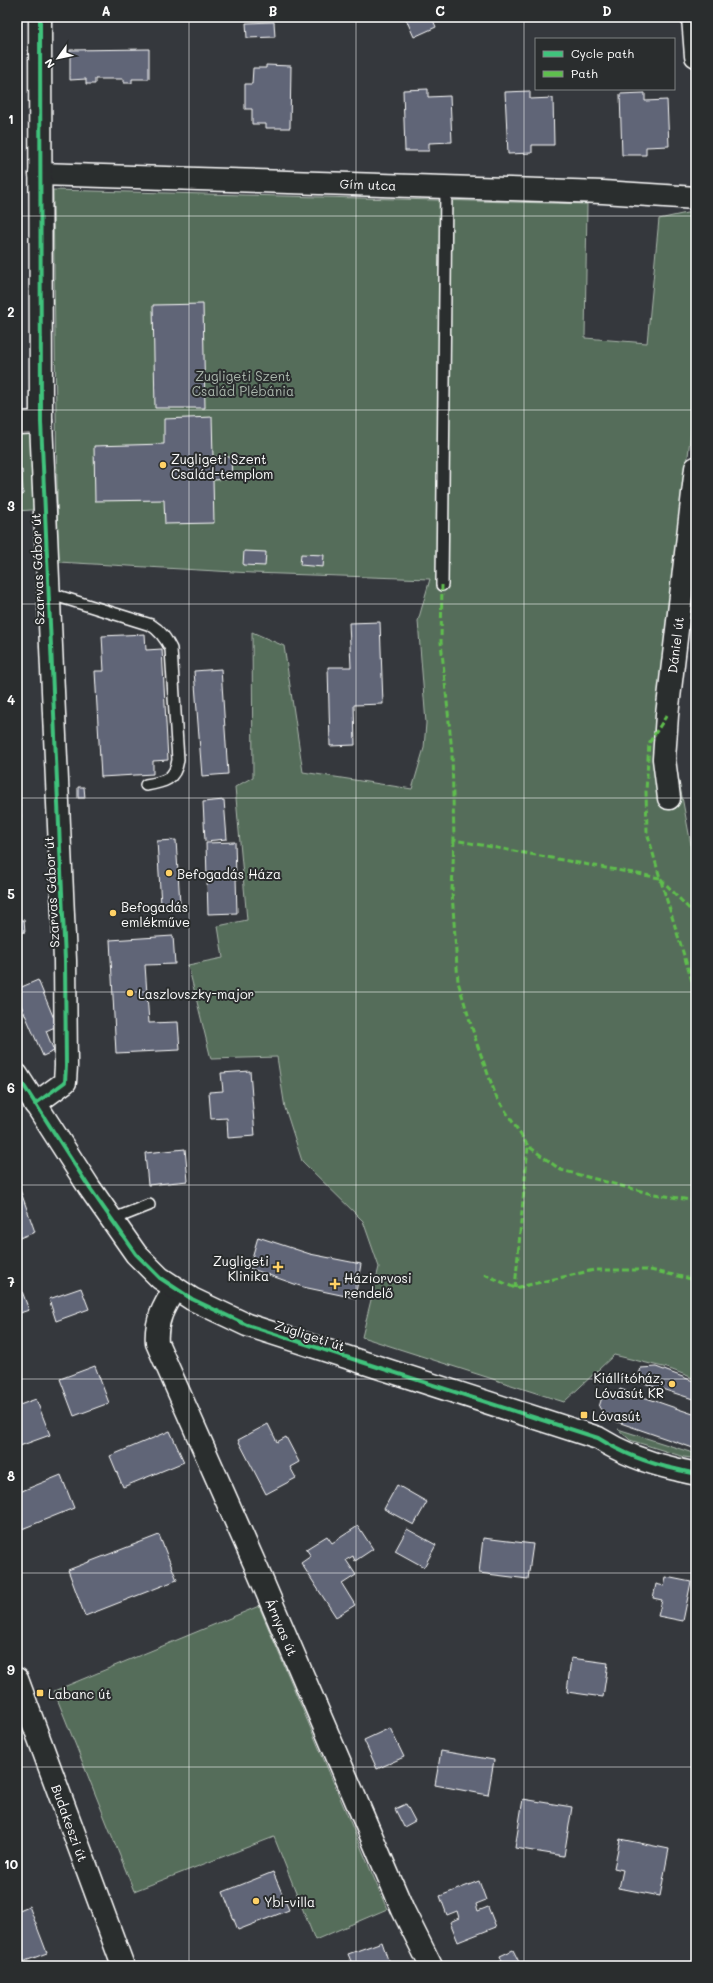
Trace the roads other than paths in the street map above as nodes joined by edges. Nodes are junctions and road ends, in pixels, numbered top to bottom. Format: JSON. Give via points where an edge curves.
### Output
{"nodes":[{"id":1,"x":40,"y":17,"type":"edge"},
{"id":2,"x":693,"y":17,"type":"edge"},
{"id":3,"x":696,"y":56,"type":"edge"},
{"id":4,"x":40,"y":174,"type":"junction"},
{"id":5,"x":446,"y":187,"type":"junction"},
{"id":6,"x":696,"y":198,"type":"edge"},
{"id":7,"x":41,"y":422,"type":"junction"},
{"id":8,"x":17,"y":423,"type":"edge"},
{"id":9,"x":696,"y":468,"type":"edge"},
{"id":10,"x":442,"y":585,"type":"dead end"},
{"id":11,"x":48,"y":594,"type":"junction"},
{"id":12,"x":146,"y":785,"type":"dead end"},
{"id":13,"x":669,"y":798,"type":"dead end"},
{"id":14,"x":17,"y":1075,"type":"edge"},
{"id":15,"x":35,"y":1104,"type":"junction"},
{"id":16,"x":149,"y":1205,"type":"dead end"},
{"id":17,"x":111,"y":1220,"type":"junction"},
{"id":18,"x":175,"y":1288,"type":"junction"},
{"id":19,"x":696,"y":1474,"type":"edge"},
{"id":20,"x":17,"y":1679,"type":"edge"},
{"id":21,"x":124,"y":1966,"type":"edge"},
{"id":22,"x":431,"y":1966,"type":"edge"}],
"edges":[{"from":1,"to":4,"type":"street","name":"Szarvas Gábor út"},
{"from":2,"to":3,"type":"street"},
{"from":4,"to":5,"type":"street","name":"Gím utca"},
{"from":4,"to":7,"type":"street","name":"Szarvas Gábor út"},
{"from":5,"to":6,"type":"street","name":"Gím utca"},
{"from":5,"to":10,"type":"lane"},
{"from":7,"to":8,"type":"street"},
{"from":7,"to":11,"type":"street","name":"Szarvas Gábor út"},
{"from":9,"to":13,"type":"street","name":"Dániel út","via":[[667,714],[664,759]]},
{"from":11,"to":12,"type":"lane","via":[[151,625],[158,629],[168,642],[178,760],[171,777]]},
{"from":11,"to":15,"type":"street","name":"Szarvas Gábor út","via":[[64,960],[66,1066],[65,1082]]},
{"from":14,"to":15,"type":"street","name":"Zugligeti út"},
{"from":15,"to":17,"type":"street","name":"Zugligeti út"},
{"from":16,"to":17,"type":"lane"},
{"from":17,"to":18,"type":"street","name":"Zugligeti út","via":[[136,1254],[160,1278]]},
{"from":18,"to":19,"type":"street","name":"Zugligeti út","via":[[192,1299],[247,1325],[598,1438],[620,1451],[675,1470]]},
{"from":18,"to":22,"type":"street","name":"Árnyas út","via":[[158,1320],[157,1343],[403,1910]]},
{"from":20,"to":21,"type":"street","name":"Budakeszi út"}]}
